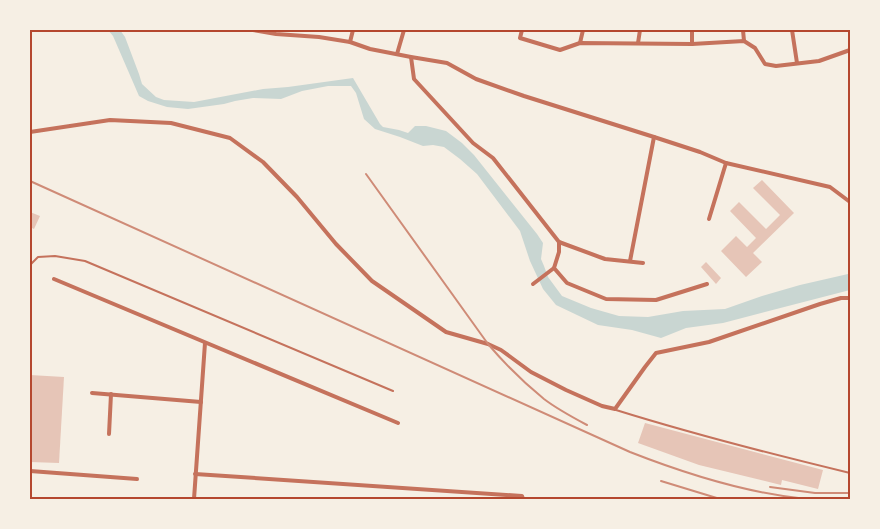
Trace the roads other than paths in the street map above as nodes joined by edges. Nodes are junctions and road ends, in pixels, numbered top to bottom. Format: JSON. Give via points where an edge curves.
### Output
{"nodes":[{"id":1,"x":253,"y":30,"type":"edge"},
{"id":2,"x":353,"y":30,"type":"edge"},
{"id":3,"x":404,"y":30,"type":"edge"},
{"id":4,"x":522,"y":30,"type":"edge"},
{"id":5,"x":584,"y":30,"type":"edge"},
{"id":6,"x":640,"y":30,"type":"edge"},
{"id":7,"x":692,"y":30,"type":"edge"},
{"id":8,"x":743,"y":30,"type":"edge"},
{"id":9,"x":792,"y":30,"type":"edge"},
{"id":10,"x":744,"y":41,"type":"junction"},
{"id":11,"x":350,"y":42,"type":"junction"},
{"id":12,"x":580,"y":43,"type":"junction"},
{"id":13,"x":638,"y":43,"type":"junction"},
{"id":14,"x":692,"y":44,"type":"junction"},
{"id":15,"x":850,"y":50,"type":"edge"},
{"id":16,"x":397,"y":54,"type":"junction"},
{"id":17,"x":411,"y":57,"type":"junction"},
{"id":18,"x":797,"y":63,"type":"junction"},
{"id":19,"x":30,"y":132,"type":"edge"},
{"id":20,"x":654,"y":137,"type":"junction"},
{"id":21,"x":726,"y":163,"type":"junction"},
{"id":22,"x":850,"y":202,"type":"edge"},
{"id":23,"x":709,"y":219,"type":"dead end"},
{"id":24,"x":559,"y":242,"type":"junction"},
{"id":25,"x":630,"y":261,"type":"junction"},
{"id":26,"x":643,"y":263,"type":"dead end"},
{"id":27,"x":30,"y":265,"type":"edge"},
{"id":28,"x":554,"y":268,"type":"junction"},
{"id":29,"x":54,"y":279,"type":"dead end"},
{"id":30,"x":533,"y":284,"type":"dead end"},
{"id":31,"x":707,"y":284,"type":"dead end"},
{"id":32,"x":850,"y":298,"type":"edge"},
{"id":33,"x":205,"y":343,"type":"junction"},
{"id":34,"x":393,"y":391,"type":"dead end"},
{"id":35,"x":92,"y":393,"type":"dead end"},
{"id":36,"x":111,"y":394,"type":"junction"},
{"id":37,"x":201,"y":402,"type":"junction"},
{"id":38,"x":615,"y":410,"type":"junction"},
{"id":39,"x":398,"y":423,"type":"dead end"},
{"id":40,"x":108,"y":434,"type":"dead end"},
{"id":41,"x":30,"y":471,"type":"edge"},
{"id":42,"x":850,"y":472,"type":"edge"},
{"id":43,"x":195,"y":474,"type":"junction"},
{"id":44,"x":137,"y":479,"type":"dead end"},
{"id":45,"x":522,"y":497,"type":"edge"},
{"id":46,"x":194,"y":499,"type":"edge"}],
"edges":[{"from":1,"to":11,"type":"street"},
{"from":2,"to":11,"type":"street"},
{"from":3,"to":16,"type":"street"},
{"from":4,"to":12,"type":"street","via":[[520,38],[560,50]]},
{"from":5,"to":12,"type":"street"},
{"from":6,"to":13,"type":"street"},
{"from":7,"to":14,"type":"street"},
{"from":8,"to":10,"type":"street"},
{"from":9,"to":18,"type":"street"},
{"from":10,"to":14,"type":"street"},
{"from":10,"to":18,"type":"street","via":[[755,48],[765,64]]},
{"from":11,"to":16,"type":"street"},
{"from":12,"to":13,"type":"street"},
{"from":13,"to":14,"type":"street"},
{"from":15,"to":18,"type":"street"},
{"from":16,"to":17,"type":"street"},
{"from":17,"to":20,"type":"street","via":[[447,62],[476,79],[516,94]]},
{"from":17,"to":24,"type":"street","via":[[414,79],[473,143],[493,158]]},
{"from":19,"to":38,"type":"street","via":[[110,120],[171,123],[230,138],[263,162],[372,280],[446,332],[488,344],[531,372]]},
{"from":20,"to":21,"type":"street"},
{"from":20,"to":25,"type":"street"},
{"from":21,"to":22,"type":"street","via":[[830,187]]},
{"from":21,"to":23,"type":"street"},
{"from":24,"to":25,"type":"street","via":[[605,258]]},
{"from":24,"to":28,"type":"street"},
{"from":25,"to":26,"type":"street"},
{"from":27,"to":34,"type":"lane","via":[[38,257],[85,261]]},
{"from":28,"to":30,"type":"street"},
{"from":28,"to":31,"type":"street","via":[[567,283],[606,299],[656,300]]},
{"from":29,"to":33,"type":"street"},
{"from":32,"to":38,"type":"street","via":[[820,304],[709,342],[656,353]]},
{"from":33,"to":37,"type":"street"},
{"from":33,"to":39,"type":"street"},
{"from":35,"to":36,"type":"street"},
{"from":36,"to":37,"type":"street"},
{"from":36,"to":40,"type":"street"},
{"from":37,"to":43,"type":"street"},
{"from":38,"to":42,"type":"lane"},
{"from":41,"to":44,"type":"street"},
{"from":43,"to":45,"type":"street"},
{"from":43,"to":46,"type":"street"}]}
